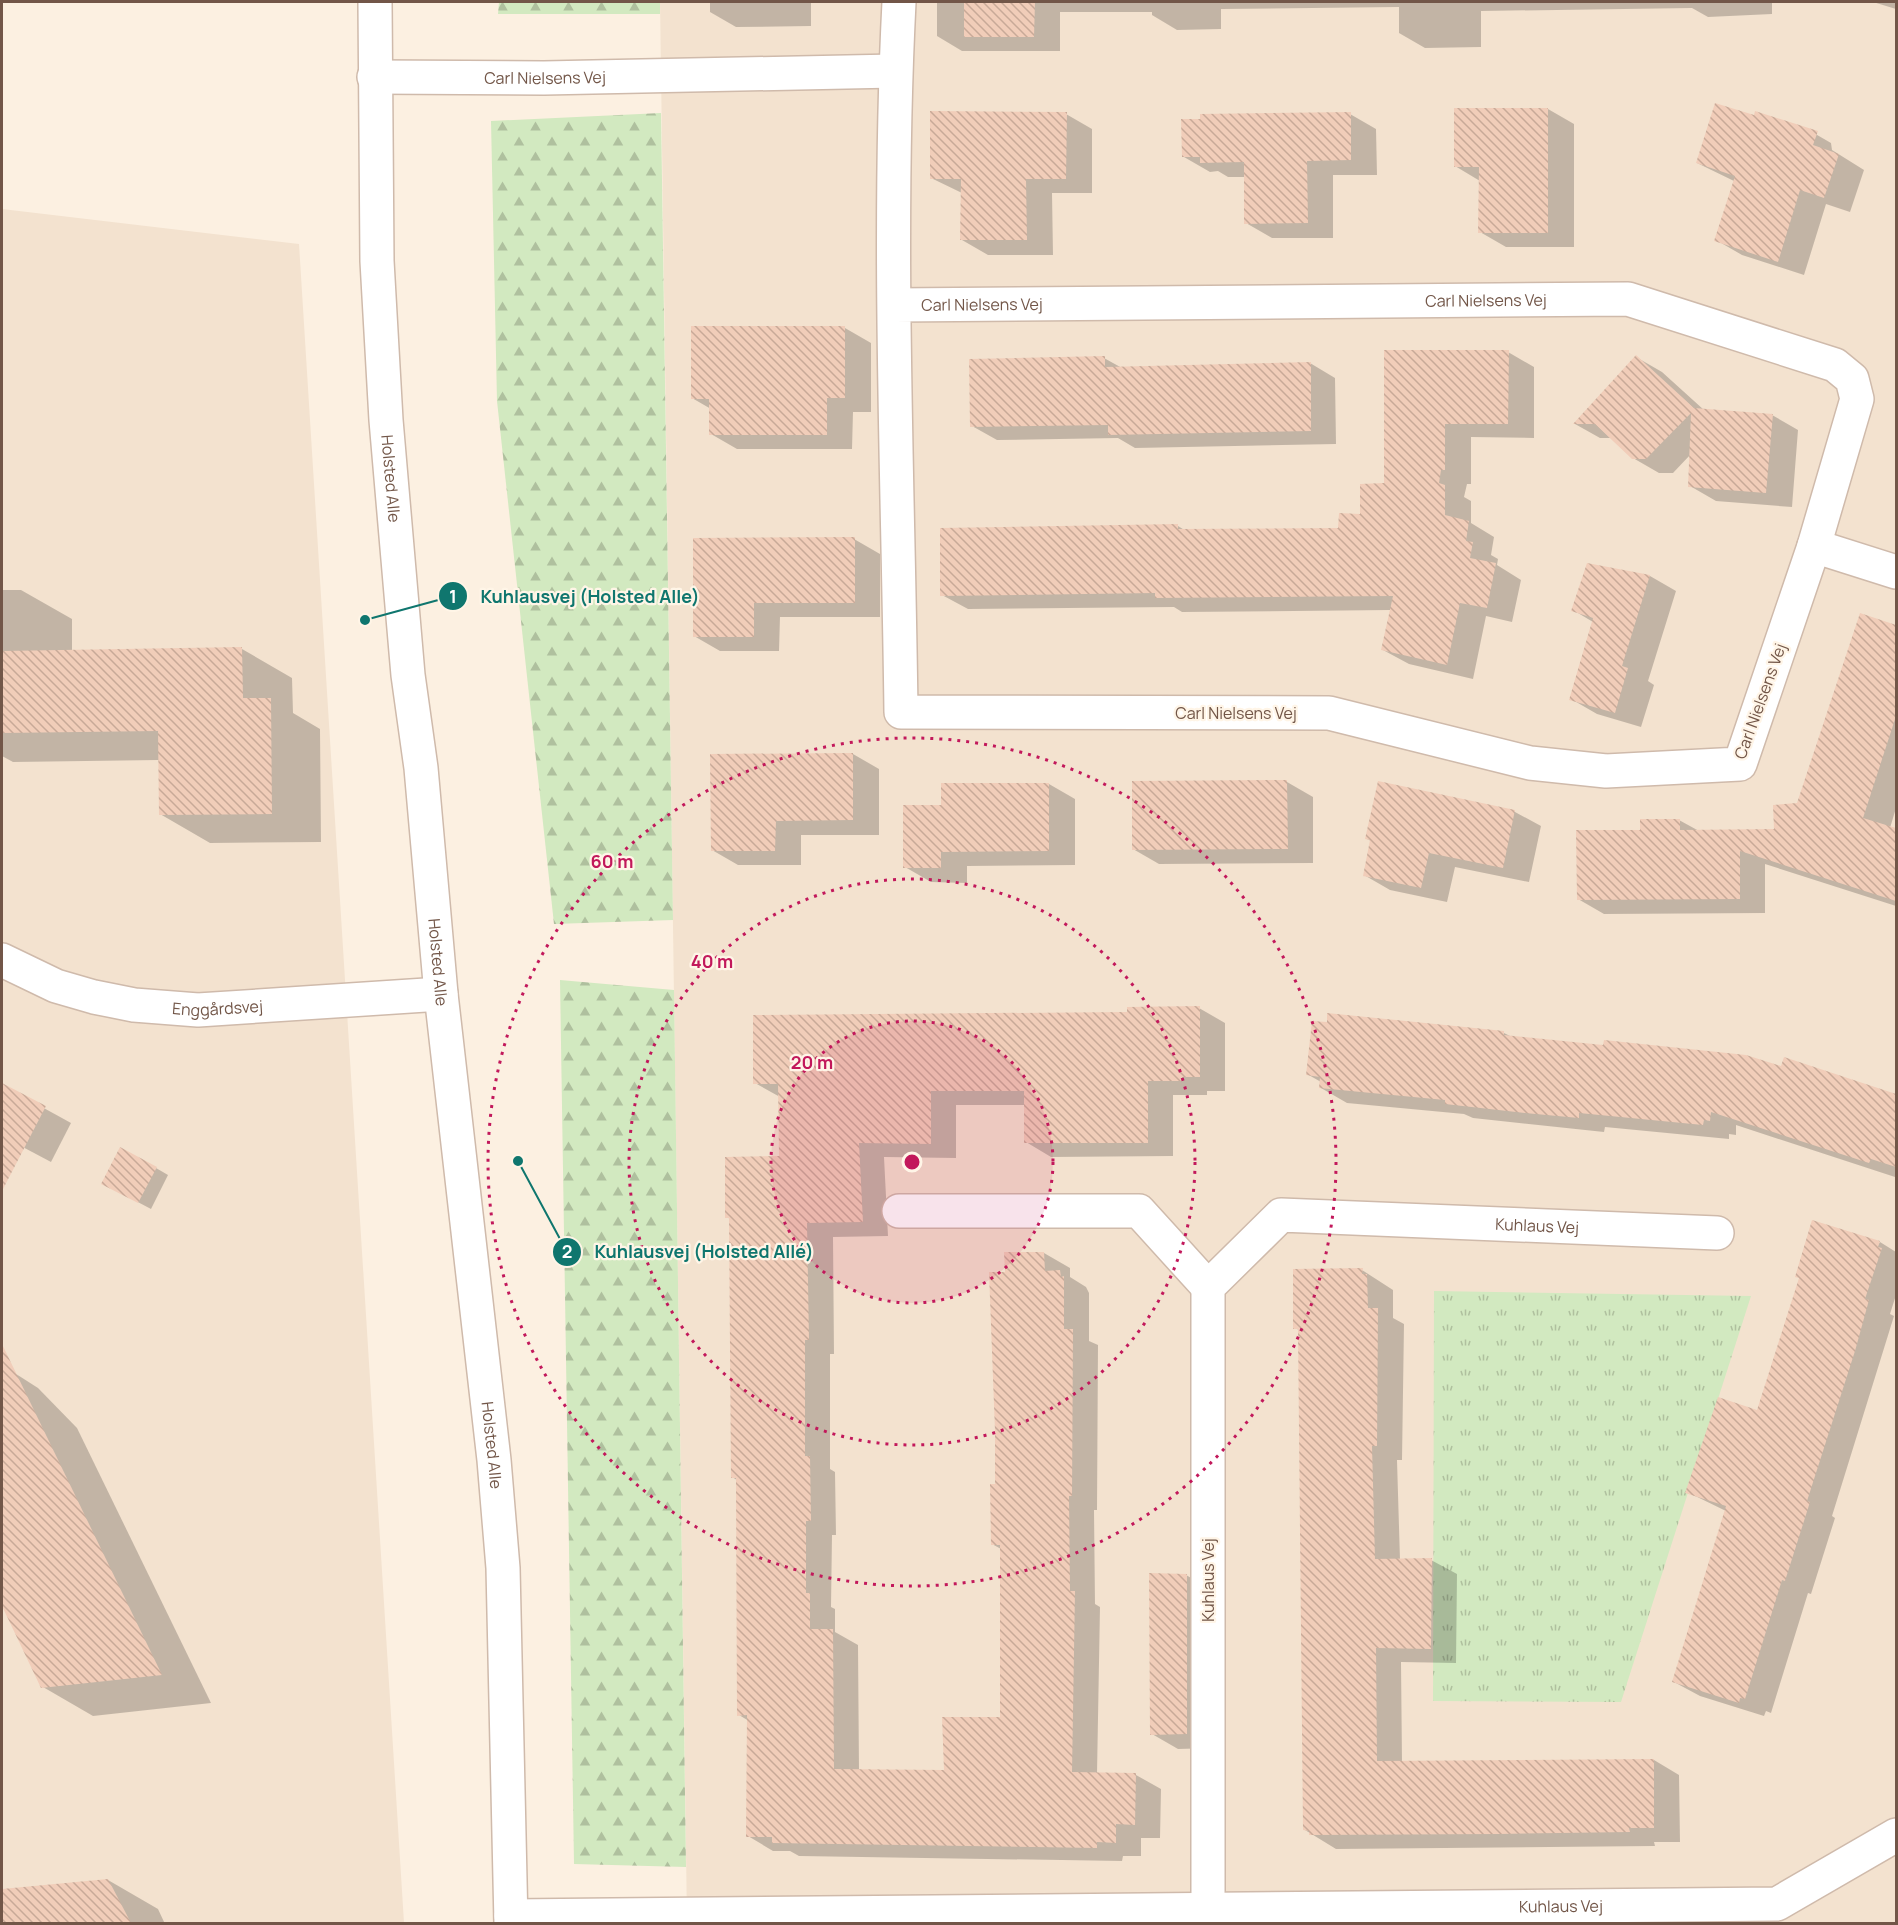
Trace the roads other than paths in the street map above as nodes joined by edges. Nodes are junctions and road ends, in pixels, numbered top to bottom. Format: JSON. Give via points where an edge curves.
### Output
{"nodes":[{"id":1,"x":375,"y":2,"type":"edge"},
{"id":2,"x":898,"y":2,"type":"edge"},
{"id":3,"x":895,"y":71,"type":"junction"},
{"id":4,"x":374,"y":77,"type":"junction"},
{"id":5,"x":895,"y":305,"type":"junction"},
{"id":6,"x":1814,"y":546,"type":"junction"},
{"id":7,"x":1896,"y":572,"type":"edge"},
{"id":8,"x":2,"y":960,"type":"edge"},
{"id":9,"x":441,"y":994,"type":"junction"},
{"id":10,"x":899,"y":1211,"type":"dead end"},
{"id":11,"x":1717,"y":1233,"type":"dead end"},
{"id":12,"x":1208,"y":1287,"type":"junction"},
{"id":13,"x":1896,"y":1835,"type":"edge"},
{"id":14,"x":1208,"y":1909,"type":"junction"},
{"id":15,"x":511,"y":1920,"type":"edge"}],
"edges":[{"from":1,"to":4,"type":"street","name":"Holsted Alle"},
{"from":2,"to":3,"type":"street","name":"Carl Nielsens Vej"},
{"from":3,"to":4,"type":"street","name":"Carl Nielsens Vej"},
{"from":3,"to":5,"type":"street","name":"Carl Nielsens Vej"},
{"from":4,"to":9,"type":"street","name":"Holsted Alle","via":[[377,261],[392,501]]},
{"from":5,"to":6,"type":"street","name":"Carl Nielsens Vej","via":[[1628,300],[1835,365],[1852,379],[1857,399]]},
{"from":5,"to":6,"type":"street","name":"Carl Nielsens Vej","via":[[901,712],[1329,713],[1530,763],[1606,771],[1740,764]]},
{"from":6,"to":7,"type":"street"},
{"from":8,"to":9,"type":"street","name":"Enggårdsvej","via":[[56,986],[94,997],[198,1011]]},
{"from":9,"to":15,"type":"street","name":"Holsted Alle","via":[[503,1568]]},
{"from":10,"to":12,"type":"street","via":[[1139,1211]]},
{"from":11,"to":12,"type":"street","name":"Kuhlaus Vej","via":[[1281,1215]]},
{"from":12,"to":14,"type":"street","name":"Kuhlaus Vej"},
{"from":13,"to":14,"type":"street","name":"Kuhlaus Vej","via":[[1777,1904]]},
{"from":14,"to":15,"type":"street","name":"Kuhlaus Vej"}]}
